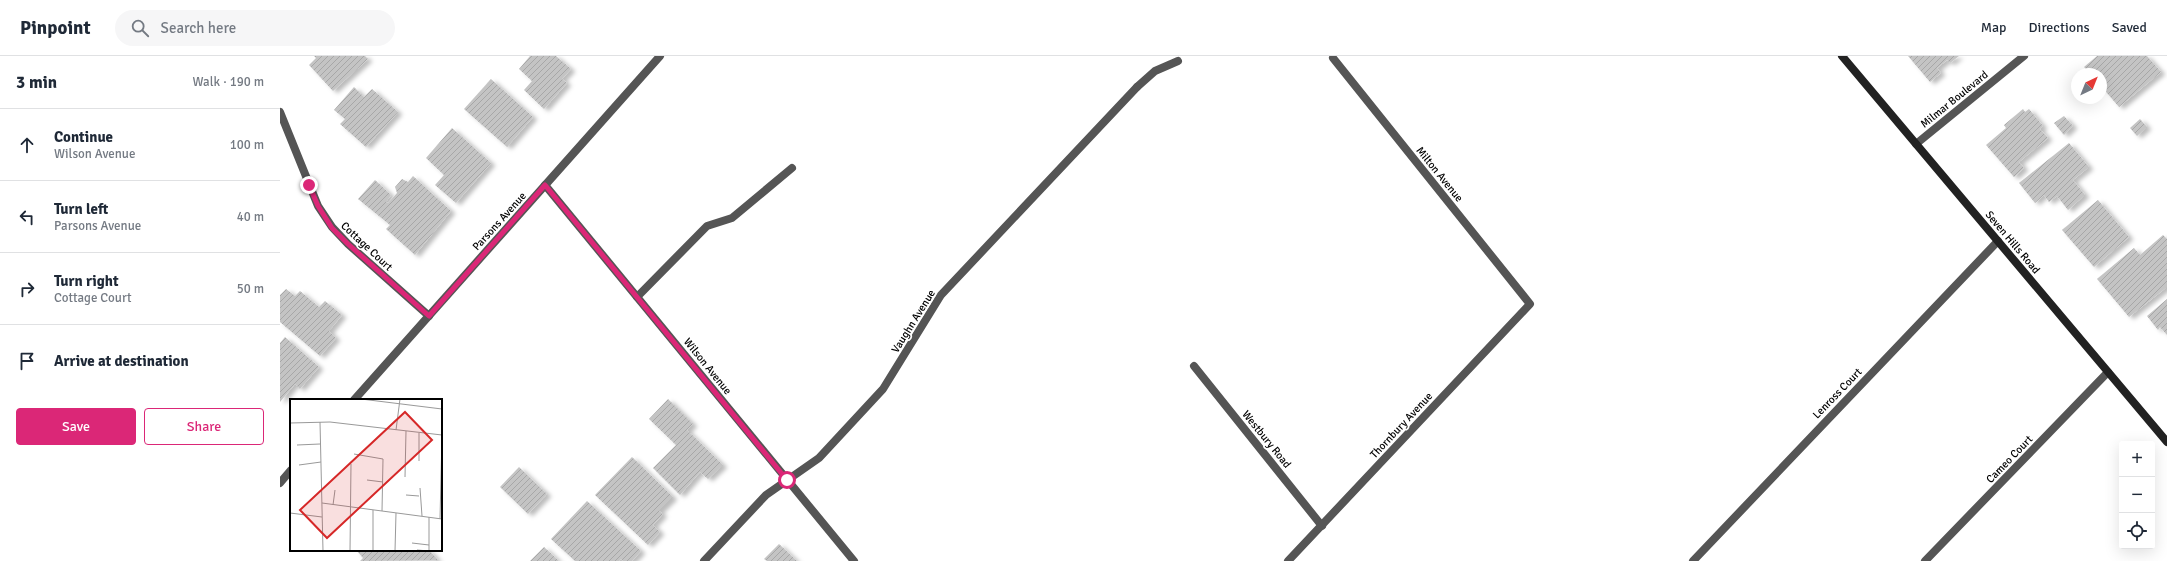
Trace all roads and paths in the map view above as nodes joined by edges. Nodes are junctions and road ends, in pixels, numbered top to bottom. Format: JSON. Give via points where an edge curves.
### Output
{"nodes":[{"id":1,"x":660,"y":56,"type":"edge"},
{"id":2,"x":1842,"y":56,"type":"edge"},
{"id":3,"x":2024,"y":56,"type":"edge"},
{"id":4,"x":1331,"y":57,"type":"edge"},
{"id":5,"x":1178,"y":62,"type":"dead end"},
{"id":6,"x":280,"y":112,"type":"edge"},
{"id":7,"x":1916,"y":144,"type":"junction"},
{"id":8,"x":792,"y":168,"type":"dead end"},
{"id":9,"x":545,"y":185,"type":"junction"},
{"id":10,"x":1998,"y":241,"type":"junction"},
{"id":11,"x":637,"y":297,"type":"junction"},
{"id":12,"x":1530,"y":304,"type":"joint"},
{"id":13,"x":429,"y":316,"type":"junction"},
{"id":14,"x":1194,"y":366,"type":"dead end"},
{"id":15,"x":2108,"y":372,"type":"junction"},
{"id":16,"x":355,"y":399,"type":"edge"},
{"id":17,"x":2167,"y":442,"type":"edge"},
{"id":18,"x":290,"y":471,"type":"edge"},
{"id":19,"x":787,"y":480,"type":"junction"},
{"id":20,"x":280,"y":483,"type":"edge"},
{"id":21,"x":1322,"y":526,"type":"junction"},
{"id":22,"x":704,"y":561,"type":"edge"},
{"id":23,"x":854,"y":561,"type":"edge"},
{"id":24,"x":1288,"y":561,"type":"edge"},
{"id":25,"x":1693,"y":561,"type":"edge"},
{"id":26,"x":1925,"y":561,"type":"edge"}],
"edges":[{"from":1,"to":9,"type":"street","name":"Parsons Avenue"},
{"from":2,"to":7,"type":"street","name":"Seven Hills Road"},
{"from":3,"to":7,"type":"street","name":"Milmar Boulevard"},
{"from":4,"to":12,"type":"street","name":"Milton Avenue"},
{"from":5,"to":19,"type":"street","name":"Vaughn Avenue","via":[[1155,71],[1137,87],[941,296],[883,389],[819,458]]},
{"from":6,"to":13,"type":"street","name":"Cottage Court","via":[[318,206],[332,228]]},
{"from":7,"to":10,"type":"street","name":"Seven Hills Road"},
{"from":8,"to":11,"type":"street","via":[[732,218],[708,226]]},
{"from":9,"to":11,"type":"street","name":"Wilson Avenue"},
{"from":9,"to":13,"type":"street","name":"Parsons Avenue"},
{"from":10,"to":15,"type":"street","name":"Seven Hills Road"},
{"from":10,"to":25,"type":"street","name":"Lenross Court"},
{"from":11,"to":19,"type":"street","name":"Wilson Avenue"},
{"from":12,"to":21,"type":"street","name":"Thornbury Avenue"},
{"from":13,"to":16,"type":"street","name":"Parsons Avenue"},
{"from":14,"to":21,"type":"street","name":"Westbury Road"},
{"from":15,"to":17,"type":"street","name":"Seven Hills Road"},
{"from":15,"to":26,"type":"street","name":"Cameo Court"},
{"from":18,"to":20,"type":"street"},
{"from":19,"to":22,"type":"street","name":"Vaughn Avenue","via":[[766,495]]},
{"from":19,"to":23,"type":"street","name":"Wilson Avenue"},
{"from":21,"to":24,"type":"street","name":"Thornbury Avenue"}]}
